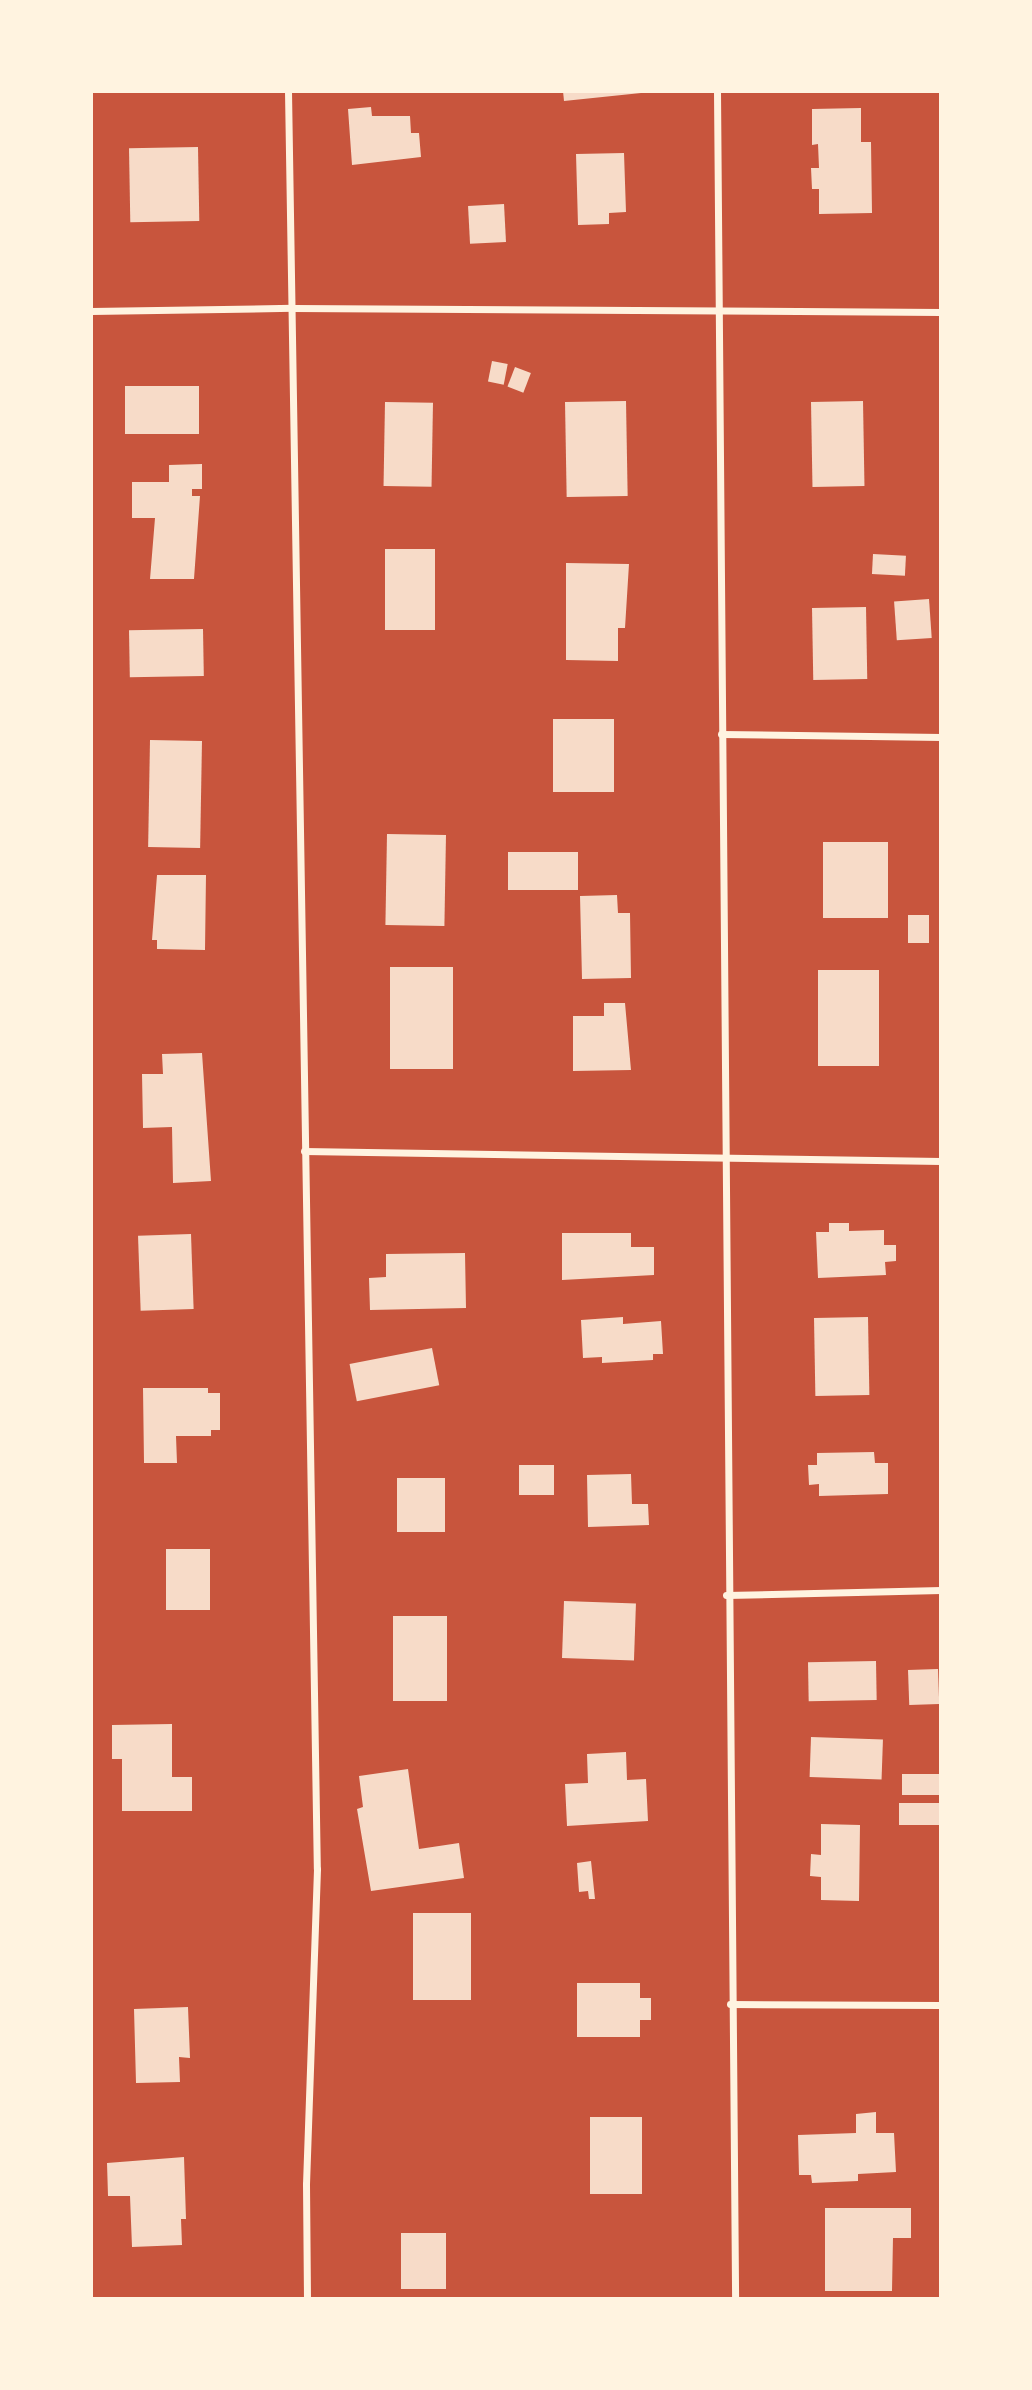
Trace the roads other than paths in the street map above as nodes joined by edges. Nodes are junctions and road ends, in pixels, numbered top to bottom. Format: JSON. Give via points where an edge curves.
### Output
{"nodes":[{"id":1,"x":288,"y":91,"type":"edge"},
{"id":2,"x":717,"y":91,"type":"edge"},
{"id":3,"x":293,"y":308,"type":"junction"},
{"id":4,"x":719,"y":311,"type":"junction"},
{"id":5,"x":91,"y":312,"type":"edge"},
{"id":6,"x":941,"y":312,"type":"edge"},
{"id":7,"x":722,"y":734,"type":"junction"},
{"id":8,"x":941,"y":737,"type":"edge"},
{"id":9,"x":304,"y":1152,"type":"junction"},
{"id":10,"x":724,"y":1160,"type":"junction"},
{"id":11,"x":941,"y":1161,"type":"edge"},
{"id":12,"x":941,"y":1590,"type":"edge"},
{"id":13,"x":726,"y":1595,"type":"junction"},
{"id":14,"x":730,"y":2004,"type":"junction"},
{"id":15,"x":941,"y":2005,"type":"edge"},
{"id":16,"x":307,"y":2299,"type":"edge"},
{"id":17,"x":735,"y":2299,"type":"edge"}],
"edges":[{"from":1,"to":3,"type":"street","via":[[288,275]]},
{"from":2,"to":4,"type":"street"},
{"from":3,"to":4,"type":"street"},
{"from":3,"to":5,"type":"street"},
{"from":3,"to":9,"type":"street"},
{"from":4,"to":6,"type":"street"},
{"from":4,"to":7,"type":"street"},
{"from":7,"to":8,"type":"street"},
{"from":7,"to":10,"type":"street"},
{"from":9,"to":10,"type":"street"},
{"from":9,"to":16,"type":"street","via":[[317,1869],[306,2184]]},
{"from":10,"to":11,"type":"street"},
{"from":10,"to":13,"type":"street"},
{"from":12,"to":13,"type":"street"},
{"from":13,"to":14,"type":"street"},
{"from":14,"to":15,"type":"street"},
{"from":14,"to":17,"type":"street"}]}
